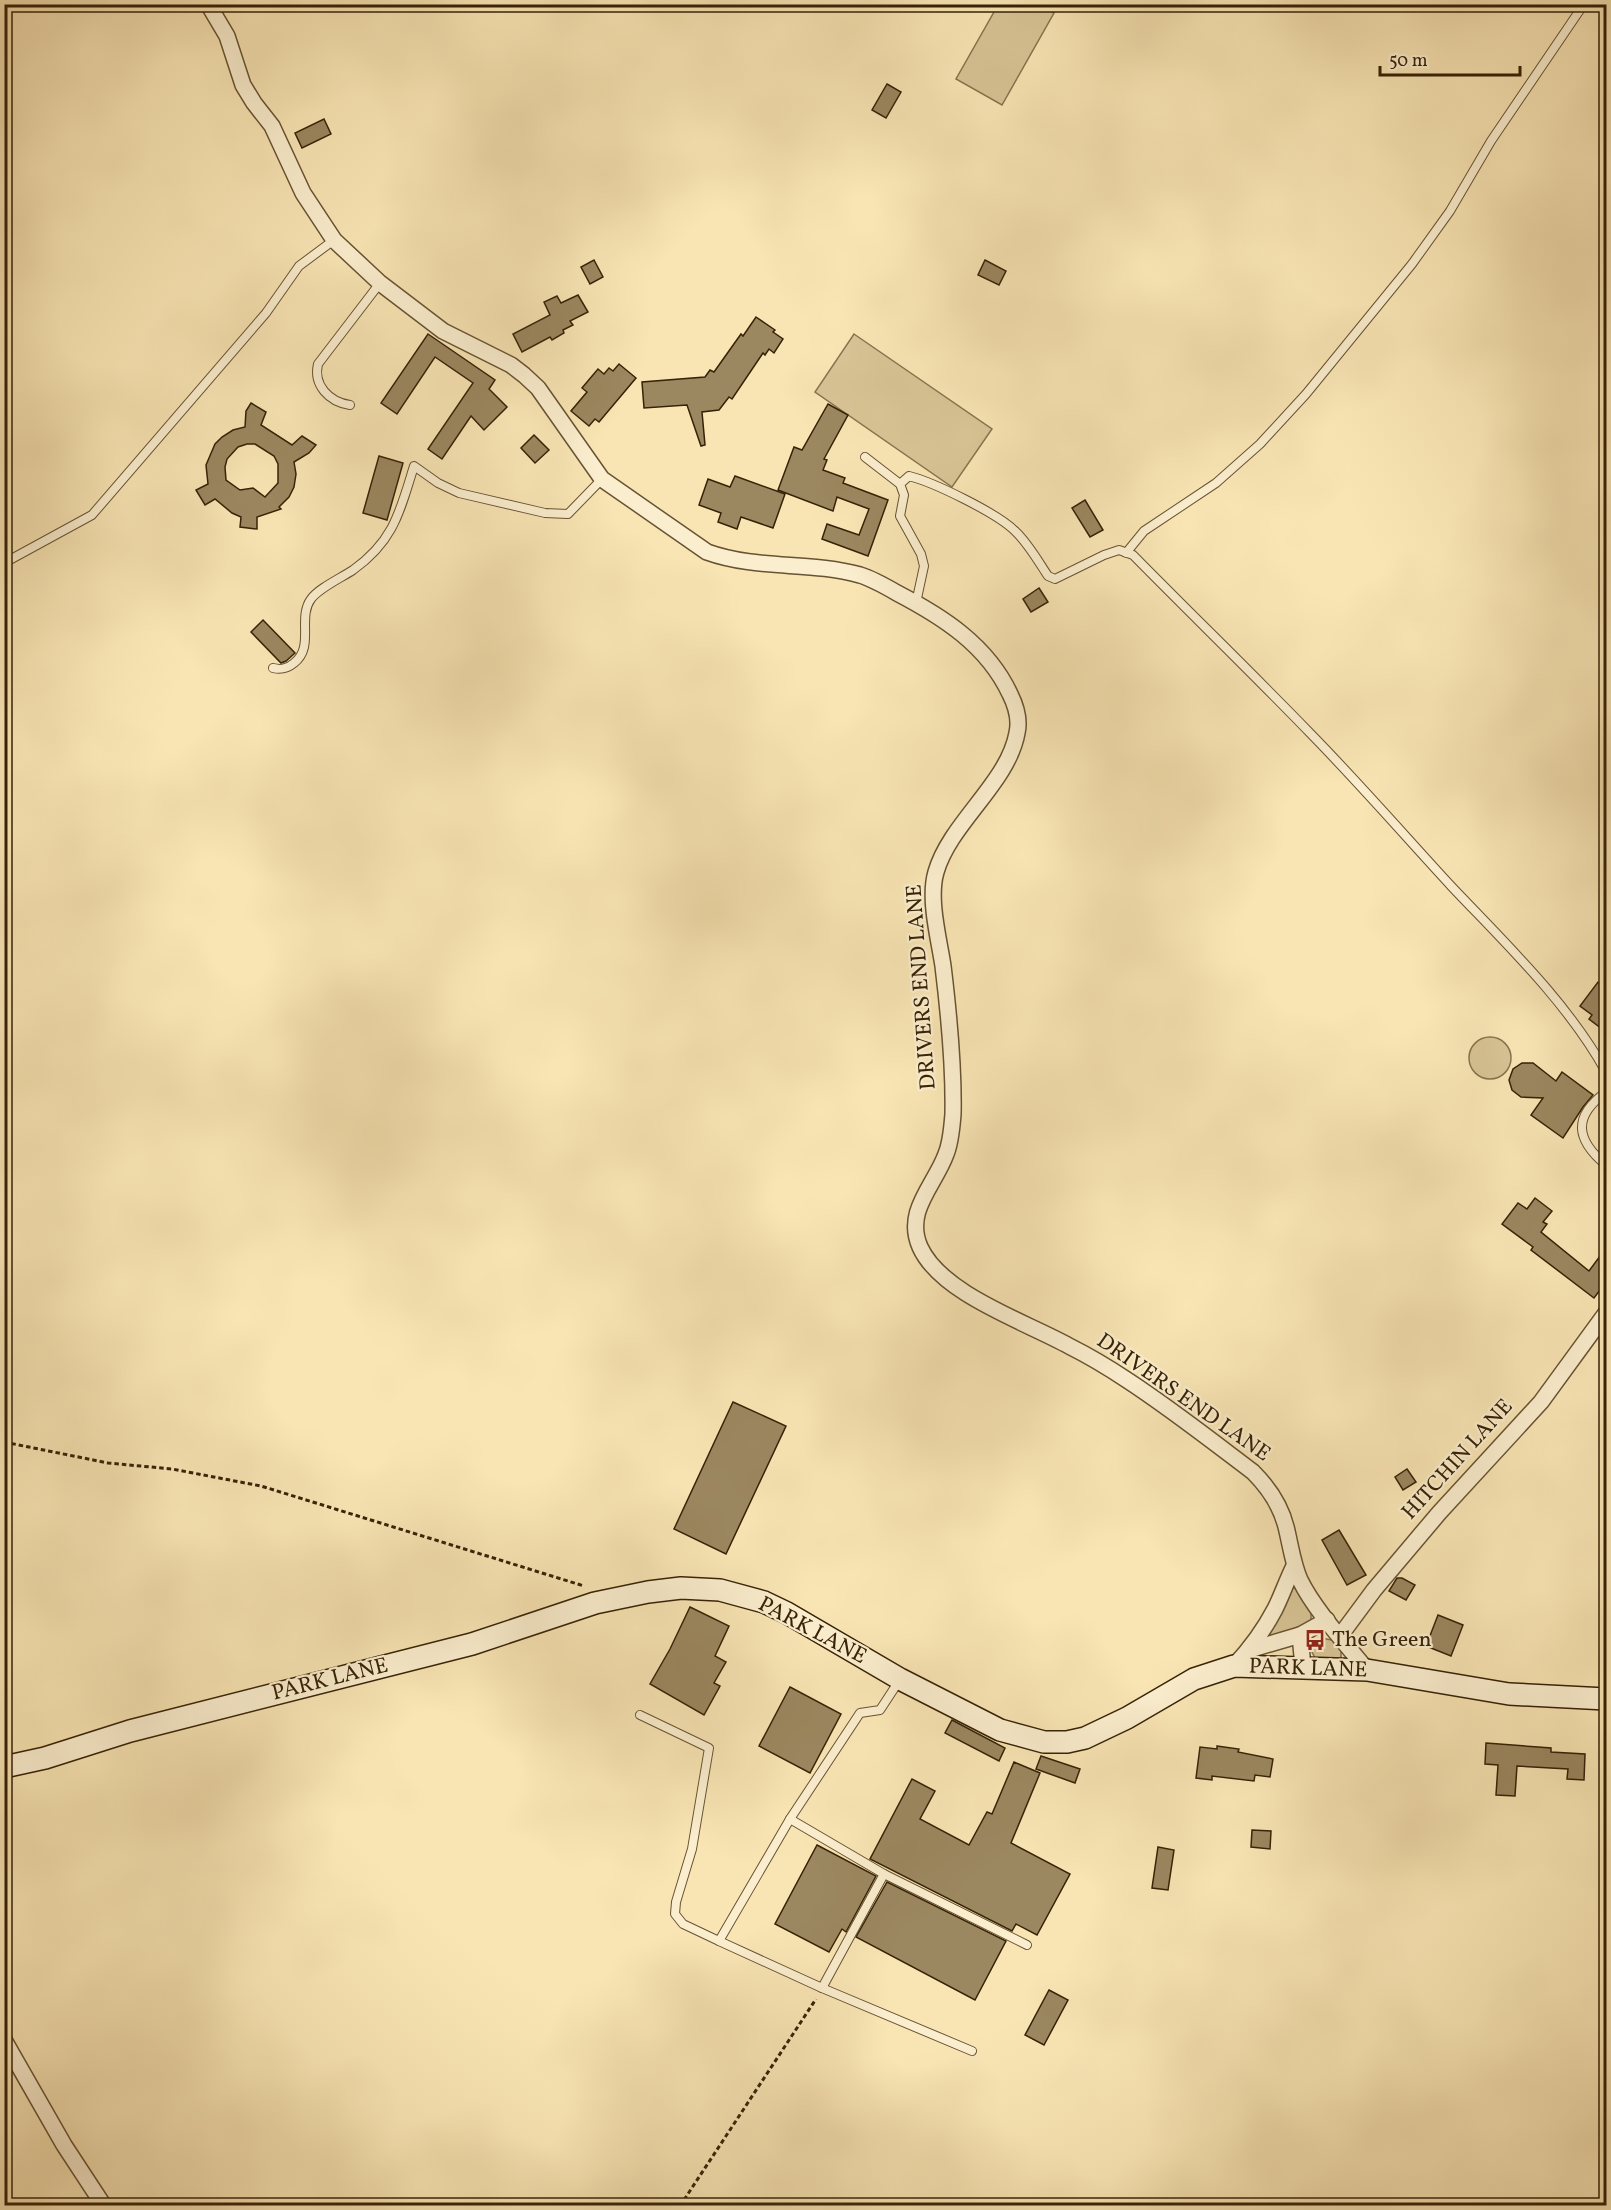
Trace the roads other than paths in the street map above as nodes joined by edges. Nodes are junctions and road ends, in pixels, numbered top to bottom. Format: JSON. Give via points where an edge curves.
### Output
{"nodes":[{"id":1,"x":208,"y":4,"type":"edge"},
{"id":2,"x":1584,"y":4,"type":"edge"},
{"id":3,"x":334,"y":240,"type":"junction"},
{"id":4,"x":380,"y":283,"type":"junction"},
{"id":5,"x":350,"y":405,"type":"dead end"},
{"id":6,"x":865,"y":457,"type":"dead end"},
{"id":7,"x":602,"y":479,"type":"junction"},
{"id":8,"x":900,"y":484,"type":"junction"},
{"id":9,"x":1126,"y":553,"type":"junction"},
{"id":10,"x":4,"y":563,"type":"edge"},
{"id":11,"x":916,"y":603,"type":"junction"},
{"id":12,"x":273,"y":668,"type":"dead end"},
{"id":13,"x":1606,"y":1072,"type":"edge"},
{"id":14,"x":1606,"y":1092,"type":"edge"},
{"id":15,"x":1606,"y":1165,"type":"edge"},
{"id":16,"x":1606,"y":1314,"type":"edge"},
{"id":17,"x":1294,"y":1566,"type":"junction"},
{"id":18,"x":1327,"y":1620,"type":"junction"},
{"id":19,"x":1300,"y":1635,"type":"junction"},
{"id":20,"x":1340,"y":1636,"type":"junction"},
{"id":21,"x":1249,"y":1650,"type":"junction"},
{"id":22,"x":1234,"y":1666,"type":"junction"},
{"id":23,"x":1303,"y":1667,"type":"junction"},
{"id":24,"x":1367,"y":1670,"type":"junction"},
{"id":25,"x":900,"y":1679,"type":"junction"},
{"id":26,"x":1606,"y":1700,"type":"edge"},
{"id":27,"x":640,"y":1715,"type":"dead end"},
{"id":28,"x":4,"y":1767,"type":"edge"},
{"id":29,"x":790,"y":1819,"type":"junction"},
{"id":30,"x":884,"y":1874,"type":"junction"},
{"id":31,"x":719,"y":1941,"type":"junction"},
{"id":32,"x":1027,"y":1945,"type":"dead end"},
{"id":33,"x":822,"y":1988,"type":"junction"},
{"id":34,"x":4,"y":2040,"type":"edge"},
{"id":35,"x":972,"y":2051,"type":"dead end"},
{"id":36,"x":104,"y":2205,"type":"edge"}],
"edges":[{"from":1,"to":3,"type":"street","name":"DRIVERS END LANE","via":[[227,36],[243,86],[272,126],[303,193]]},
{"from":2,"to":9,"type":"lane","via":[[1491,141],[1450,211],[1306,394],[1260,444],[1216,483],[1144,531]]},
{"from":3,"to":4,"type":"street","name":"DRIVERS END LANE"},
{"from":3,"to":10,"type":"lane","via":[[299,266],[266,313],[92,515]]},
{"from":4,"to":5,"type":"lane","via":[[318,364],[318,382],[327,395]]},
{"from":4,"to":7,"type":"street","name":"DRIVERS END LANE","via":[[443,331],[524,375],[538,388]]},
{"from":6,"to":8,"type":"lane"},
{"from":7,"to":11,"type":"street","name":"DRIVERS END LANE","via":[[707,552],[727,559],[862,576]]},
{"from":7,"to":12,"type":"lane","via":[[568,514],[545,513],[459,493],[414,466],[391,532],[355,569],[311,599],[306,610],[303,654],[292,665],[280,670]]},
{"from":8,"to":9,"type":"lane","via":[[909,476],[926,480],[1001,520],[1020,537],[1048,576],[1055,579],[1104,555],[1119,550]]},
{"from":8,"to":11,"type":"lane","via":[[904,495],[900,516],[923,558]]},
{"from":9,"to":13,"type":"lane","via":[[1133,555],[1334,759],[1509,948],[1576,1024]]},
{"from":11,"to":17,"type":"street","name":"DRIVERS END LANE","via":[[964,634],[994,666],[1015,706],[1018,725],[1003,767],[951,841],[935,873],[935,910],[949,1019],[953,1120],[946,1154],[916,1215],[919,1246],[934,1268],[974,1298],[1070,1346],[1128,1381],[1253,1472],[1277,1501]]},
{"from":14,"to":15,"type":"lane","via":[[1590,1105],[1583,1118],[1582,1133],[1591,1152]]},
{"from":16,"to":20,"type":"street","name":"HITCHIN LANE","via":[[1541,1402],[1439,1513]]},
{"from":17,"to":18,"type":"street","name":"DRIVERS END LANE"},
{"from":17,"to":21,"type":"street","via":[[1276,1607]]},
{"from":18,"to":19,"type":"street"},
{"from":18,"to":20,"type":"street","name":"DRIVERS END LANE"},
{"from":19,"to":21,"type":"street"},
{"from":19,"to":23,"type":"street"},
{"from":20,"to":24,"type":"street","name":"DRIVERS END LANE"},
{"from":21,"to":22,"type":"street"},
{"from":22,"to":23,"type":"street","name":"PARK LANE"},
{"from":22,"to":25,"type":"street","name":"PARK LANE","via":[[1194,1679],[1127,1718],[1086,1738],[1067,1742],[1044,1742],[1000,1730]]},
{"from":23,"to":24,"type":"street","name":"PARK LANE"},
{"from":24,"to":26,"type":"street","name":"PARK LANE","via":[[1509,1694]]},
{"from":25,"to":28,"type":"street","name":"PARK LANE","via":[[764,1602],[720,1590],[681,1588],[595,1603],[472,1644]]},
{"from":25,"to":29,"type":"lane","via":[[880,1710],[860,1713]]},
{"from":27,"to":31,"type":"lane","via":[[709,1748],[692,1849],[675,1902],[675,1914],[683,1924]]},
{"from":29,"to":30,"type":"lane"},
{"from":29,"to":31,"type":"lane"},
{"from":30,"to":32,"type":"lane"},
{"from":30,"to":33,"type":"lane"},
{"from":31,"to":33,"type":"lane"},
{"from":33,"to":35,"type":"lane"},
{"from":34,"to":36,"type":"street","via":[[64,2145]]}]}
